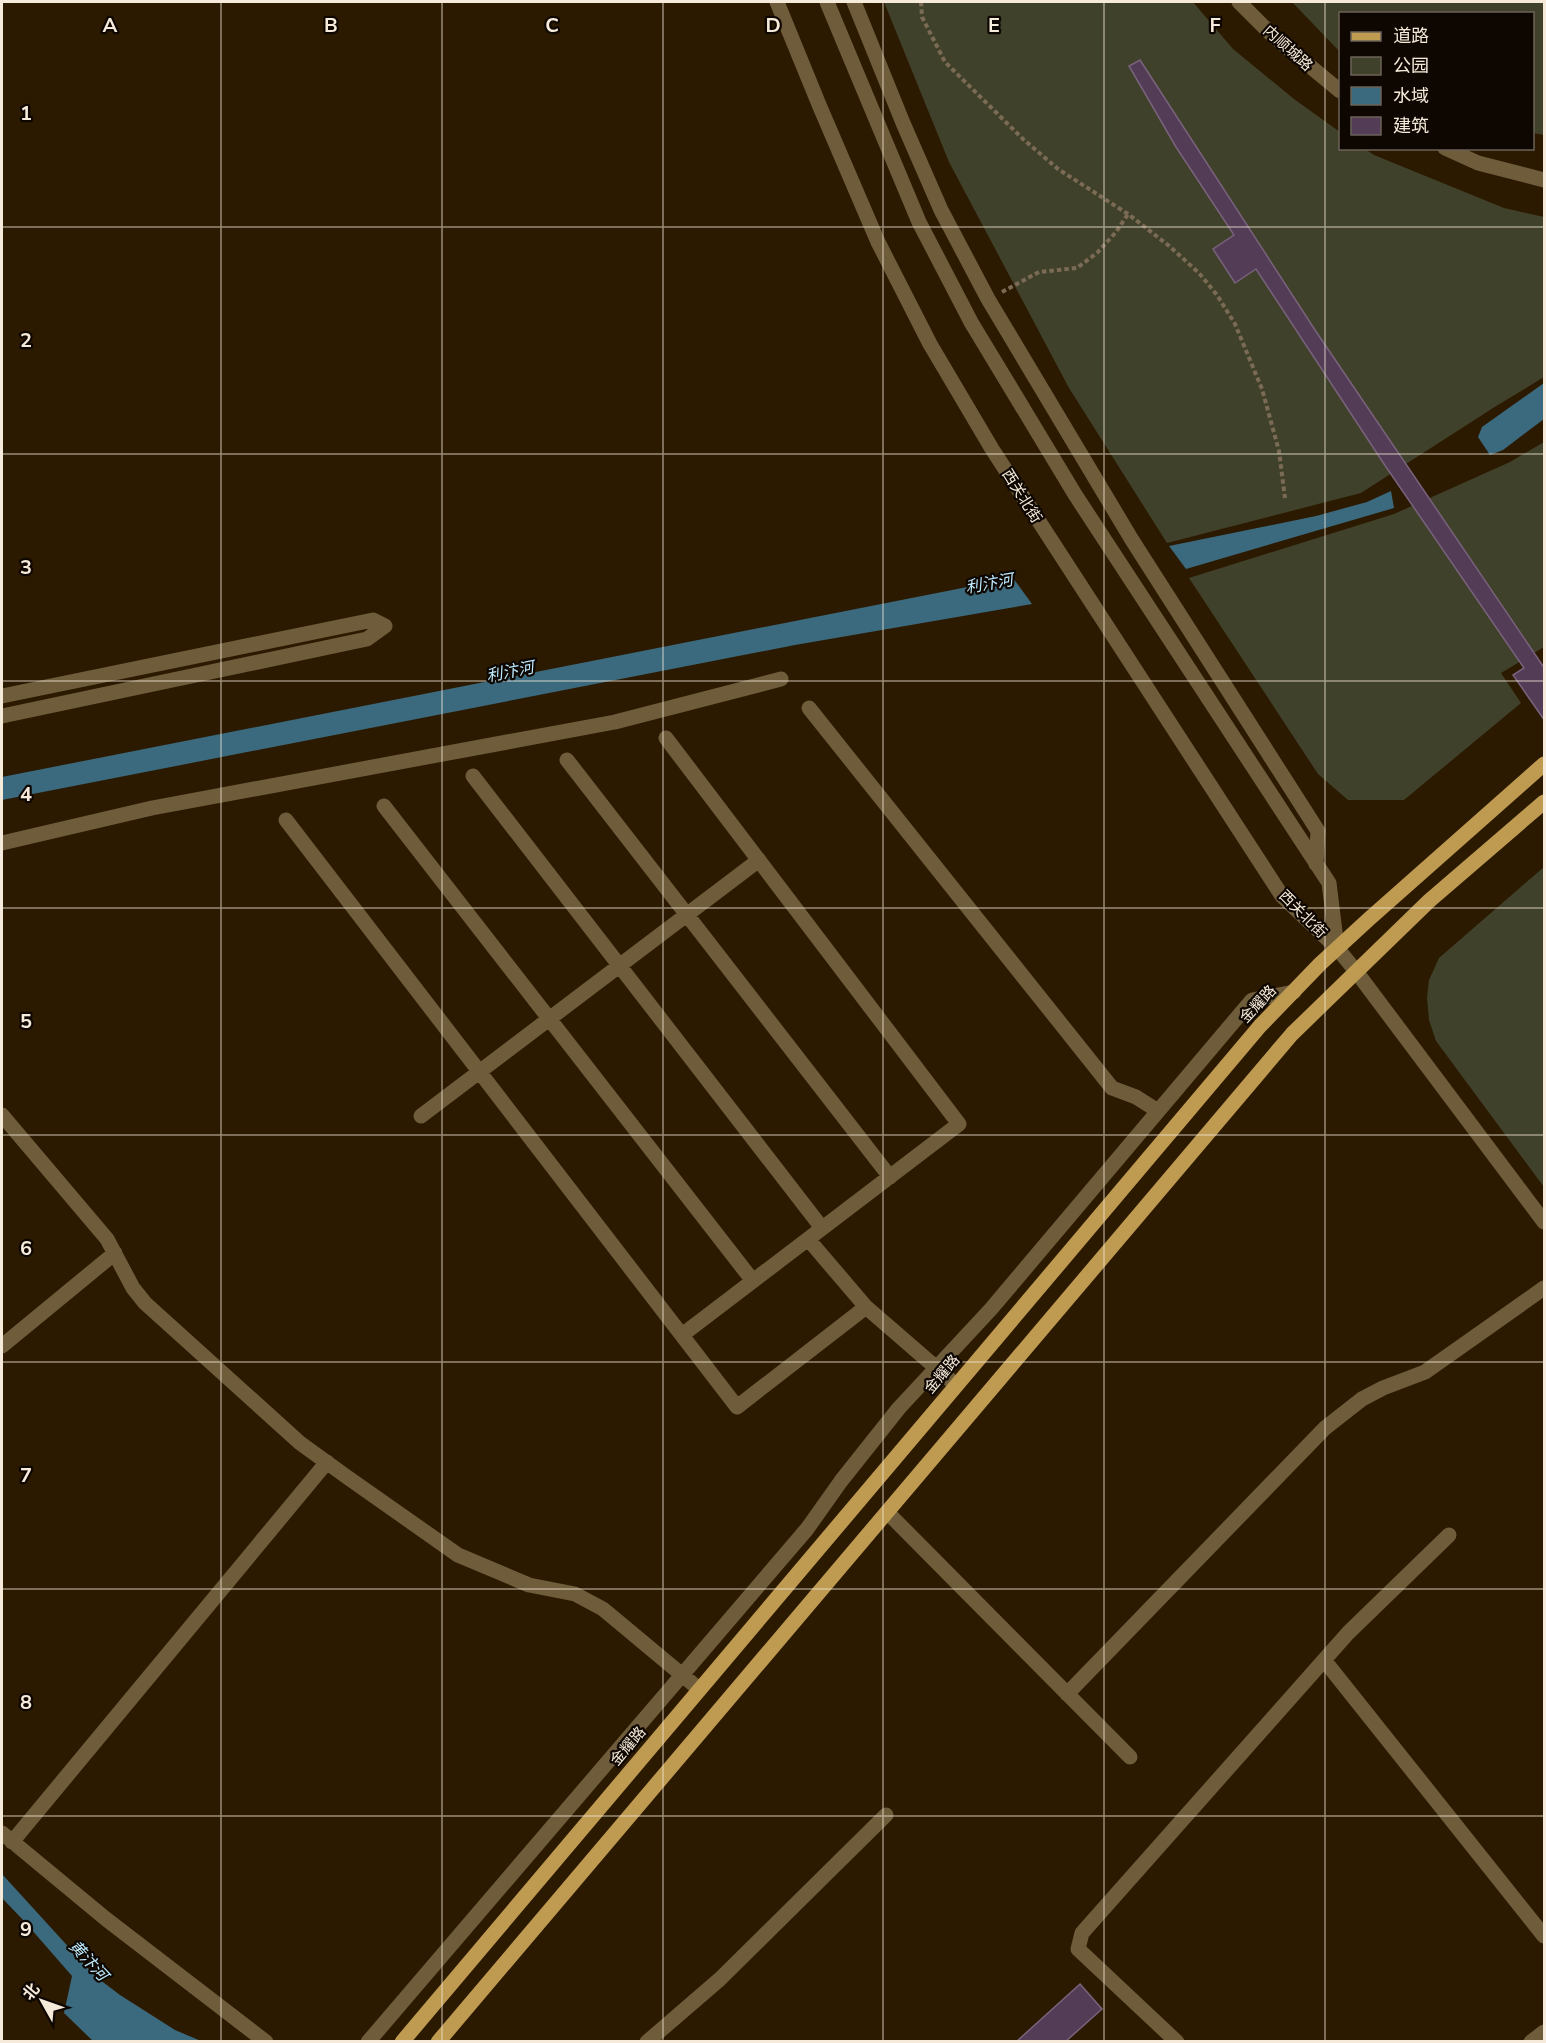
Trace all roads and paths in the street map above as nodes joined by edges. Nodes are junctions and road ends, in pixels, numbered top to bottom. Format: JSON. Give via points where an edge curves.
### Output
{"nodes":[{"id":1,"x":777,"y":2,"type":"edge"},
{"id":2,"x":827,"y":2,"type":"edge"},
{"id":3,"x":854,"y":2,"type":"edge"},
{"id":4,"x":921,"y":2,"type":"edge"},
{"id":5,"x":1239,"y":2,"type":"edge"},
{"id":6,"x":1339,"y":89,"type":"edge"},
{"id":7,"x":1449,"y":150,"type":"edge"},
{"id":8,"x":1545,"y":180,"type":"edge"},
{"id":9,"x":1128,"y":214,"type":"junction"},
{"id":10,"x":988,"y":299,"type":"junction"},
{"id":11,"x":1285,"y":498,"type":"dead end"},
{"id":12,"x":781,"y":679,"type":"dead end"},
{"id":13,"x":2,"y":696,"type":"edge"},
{"id":14,"x":808,"y":708,"type":"dead end"},
{"id":15,"x":2,"y":716,"type":"edge"},
{"id":16,"x":666,"y":738,"type":"dead end"},
{"id":17,"x":567,"y":760,"type":"dead end"},
{"id":18,"x":1545,"y":764,"type":"edge"},
{"id":19,"x":473,"y":776,"type":"dead end"},
{"id":20,"x":1545,"y":802,"type":"edge"},
{"id":21,"x":384,"y":806,"type":"dead end"},
{"id":22,"x":286,"y":820,"type":"dead end"},
{"id":23,"x":2,"y":843,"type":"edge"},
{"id":24,"x":759,"y":860,"type":"junction"},
{"id":25,"x":1316,"y":864,"type":"junction"},
{"id":26,"x":687,"y":915,"type":"junction"},
{"id":27,"x":1337,"y":948,"type":"junction"},
{"id":28,"x":619,"y":966,"type":"junction"},
{"id":29,"x":1355,"y":970,"type":"junction"},
{"id":30,"x":1294,"y":992,"type":"junction"},
{"id":31,"x":549,"y":1019,"type":"junction"},
{"id":32,"x":480,"y":1072,"type":"junction"},
{"id":33,"x":1158,"y":1111,"type":"junction"},
{"id":34,"x":2,"y":1115,"type":"edge"},
{"id":35,"x":421,"y":1116,"type":"dead end"},
{"id":36,"x":890,"y":1177,"type":"junction"},
{"id":37,"x":1545,"y":1222,"type":"edge"},
{"id":38,"x":822,"y":1228,"type":"junction"},
{"id":39,"x":808,"y":1239,"type":"junction"},
{"id":40,"x":115,"y":1253,"type":"junction"},
{"id":41,"x":753,"y":1281,"type":"junction"},
{"id":42,"x":1545,"y":1288,"type":"edge"},
{"id":43,"x":866,"y":1306,"type":"junction"},
{"id":44,"x":682,"y":1335,"type":"junction"},
{"id":45,"x":2,"y":1346,"type":"edge"},
{"id":46,"x":937,"y":1367,"type":"junction"},
{"id":47,"x":956,"y":1385,"type":"junction"},
{"id":48,"x":327,"y":1462,"type":"junction"},
{"id":49,"x":887,"y":1512,"type":"junction"},
{"id":50,"x":1449,"y":1535,"type":"dead end"},
{"id":51,"x":1324,"y":1660,"type":"junction"},
{"id":52,"x":682,"y":1675,"type":"junction"},
{"id":53,"x":699,"y":1689,"type":"junction"},
{"id":54,"x":1066,"y":1694,"type":"junction"},
{"id":55,"x":1130,"y":1757,"type":"dead end"},
{"id":56,"x":886,"y":1815,"type":"dead end"},
{"id":57,"x":7,"y":1838,"type":"edge"},
{"id":58,"x":1545,"y":1936,"type":"edge"},
{"id":59,"x":1545,"y":2032,"type":"edge"},
{"id":60,"x":266,"y":2042,"type":"edge"},
{"id":61,"x":368,"y":2042,"type":"edge"},
{"id":62,"x":402,"y":2042,"type":"edge"},
{"id":63,"x":438,"y":2042,"type":"edge"},
{"id":64,"x":647,"y":2042,"type":"edge"},
{"id":65,"x":1177,"y":2042,"type":"edge"},
{"id":66,"x":1531,"y":2042,"type":"edge"}],
"edges":[{"from":1,"to":27,"type":"street","name":"西关北街","via":[[878,242],[930,344],[992,449],[1282,896]]},
{"from":2,"to":25,"type":"street","name":"西关北街","via":[[920,222],[971,322],[1076,496]]},
{"from":3,"to":10,"type":"street","via":[[941,210]]},
{"from":4,"to":9,"type":"path","via":[[922,17],[945,62],[1058,169]]},
{"from":5,"to":6,"type":"street","name":"内顺城路","via":[[1271,34]]},
{"from":7,"to":8,"type":"street","via":[[1479,163]]},
{"from":9,"to":10,"type":"path","via":[[1097,253],[1077,268],[1039,272]]},
{"from":9,"to":11,"type":"path","via":[[1199,273],[1234,324],[1262,389],[1279,451]]},
{"from":10,"to":25,"type":"street","via":[[1132,540],[1318,831]]},
{"from":12,"to":23,"type":"street","via":[[615,722],[152,808]]},
{"from":13,"to":15,"type":"street","via":[[373,620],[385,626],[367,639]]},
{"from":14,"to":33,"type":"street","via":[[1112,1088]]},
{"from":16,"to":24,"type":"street"},
{"from":17,"to":26,"type":"street"},
{"from":18,"to":27,"type":"main road","name":"金耀路"},
{"from":19,"to":28,"type":"street"},
{"from":20,"to":29,"type":"main road"},
{"from":21,"to":31,"type":"street"},
{"from":22,"to":32,"type":"street"},
{"from":24,"to":26,"type":"street"},
{"from":24,"to":36,"type":"street","via":[[959,1124]]},
{"from":25,"to":27,"type":"street","name":"西关北街","via":[[1329,883]]},
{"from":26,"to":28,"type":"street"},
{"from":26,"to":36,"type":"street"},
{"from":27,"to":29,"type":"street","name":"西关北街"},
{"from":27,"to":30,"type":"main road","name":"金耀路"},
{"from":28,"to":31,"type":"street"},
{"from":28,"to":38,"type":"street"},
{"from":29,"to":37,"type":"street","name":"西关北街"},
{"from":29,"to":49,"type":"main road","via":[[1292,1034]]},
{"from":30,"to":33,"type":"street","via":[[1252,1000]]},
{"from":30,"to":47,"type":"main road","name":"金耀路","via":[[1253,1035]]},
{"from":31,"to":32,"type":"street"},
{"from":31,"to":41,"type":"street"},
{"from":32,"to":35,"type":"street"},
{"from":32,"to":44,"type":"street"},
{"from":33,"to":46,"type":"street"},
{"from":34,"to":40,"type":"street"},
{"from":36,"to":38,"type":"street"},
{"from":38,"to":39,"type":"street"},
{"from":39,"to":41,"type":"street"},
{"from":39,"to":43,"type":"street"},
{"from":40,"to":45,"type":"street"},
{"from":40,"to":48,"type":"street","via":[[145,1303],[300,1443]]},
{"from":41,"to":44,"type":"street"},
{"from":42,"to":54,"type":"street","via":[[1425,1372],[1362,1399],[1325,1428]]},
{"from":43,"to":44,"type":"street","via":[[737,1407]]},
{"from":43,"to":46,"type":"street"},
{"from":46,"to":47,"type":"street"},
{"from":46,"to":52,"type":"street","via":[[898,1408],[807,1529]]},
{"from":47,"to":53,"type":"main road","name":"金耀路"},
{"from":48,"to":52,"type":"street","via":[[458,1555],[530,1585],[575,1594],[603,1609]]},
{"from":48,"to":57,"type":"street"},
{"from":49,"to":54,"type":"street"},
{"from":49,"to":63,"type":"main road"},
{"from":50,"to":51,"type":"street"},
{"from":51,"to":58,"type":"street"},
{"from":51,"to":65,"type":"street","via":[[1082,1933],[1078,1949]]},
{"from":52,"to":53,"type":"street"},
{"from":52,"to":61,"type":"street"},
{"from":53,"to":62,"type":"main road","name":"金耀路"},
{"from":54,"to":55,"type":"street"},
{"from":56,"to":64,"type":"street","via":[[720,1979]]},
{"from":57,"to":60,"type":"street"},
{"from":59,"to":66,"type":"street"}]}
